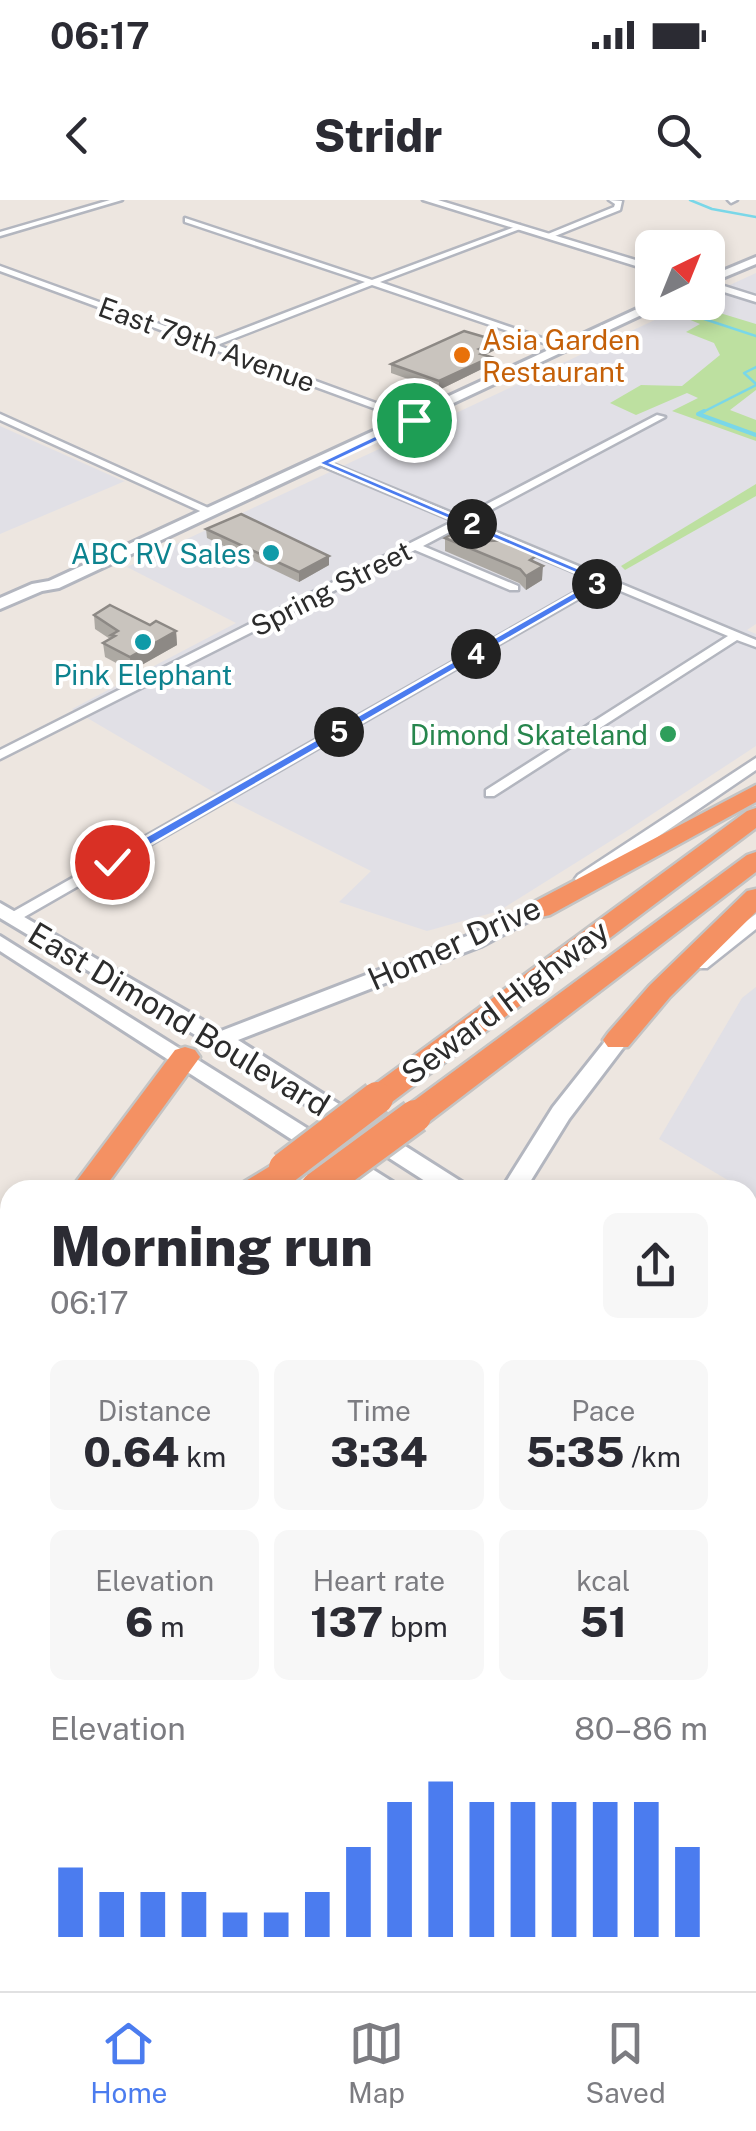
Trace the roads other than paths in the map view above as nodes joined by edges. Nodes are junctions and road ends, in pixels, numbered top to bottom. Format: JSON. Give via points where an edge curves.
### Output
{"nodes":[{"id":1,"x":118,"y":200,"type":"edge"},
{"id":2,"x":428,"y":200,"type":"edge"},
{"id":3,"x":616,"y":202,"type":"edge"},
{"id":4,"x":188,"y":220,"type":"dead end"},
{"id":5,"x":517,"y":227,"type":"junction"},
{"id":6,"x":0,"y":234,"type":"edge"},
{"id":7,"x":547,"y":236,"type":"junction"},
{"id":8,"x":756,"y":260,"type":"edge"},
{"id":9,"x":635,"y":263,"type":"edge"},
{"id":10,"x":0,"y":268,"type":"edge"},
{"id":11,"x":725,"y":275,"type":"edge"},
{"id":12,"x":374,"y":283,"type":"junction"},
{"id":13,"x":725,"y":289,"type":"edge"},
{"id":14,"x":756,"y":299,"type":"edge"},
{"id":15,"x":635,"y":315,"type":"edge"},
{"id":16,"x":208,"y":344,"type":"junction"},
{"id":17,"x":567,"y":348,"type":"junction"},
{"id":18,"x":0,"y":416,"type":"edge"},
{"id":19,"x":660,"y":416,"type":"dead end"},
{"id":20,"x":414,"y":420,"type":"junction"},
{"id":21,"x":323,"y":463,"type":"junction"},
{"id":22,"x":212,"y":513,"type":"junction"},
{"id":23,"x":463,"y":520,"type":"junction"},
{"id":24,"x":414,"y":546,"type":"junction"},
{"id":25,"x":602,"y":581,"type":"junction"},
{"id":26,"x":52,"y":585,"type":"junction"},
{"id":27,"x":514,"y":588,"type":"dead end"},
{"id":28,"x":0,"y":604,"type":"edge"},
{"id":29,"x":0,"y":618,"type":"edge"},
{"id":30,"x":736,"y":636,"type":"junction"},
{"id":31,"x":756,"y":644,"type":"edge"},
{"id":32,"x":0,"y":755,"type":"edge"},
{"id":33,"x":756,"y":763,"type":"edge"},
{"id":34,"x":490,"y":792,"type":"dead end"},
{"id":35,"x":756,"y":792,"type":"edge"},
{"id":36,"x":756,"y":816,"type":"edge"},
{"id":37,"x":756,"y":860,"type":"edge"},
{"id":38,"x":756,"y":896,"type":"edge"},
{"id":39,"x":541,"y":909,"type":"junction"},
{"id":40,"x":5,"y":914,"type":"edge"},
{"id":41,"x":756,"y":920,"type":"edge"},
{"id":42,"x":0,"y":942,"type":"edge"},
{"id":43,"x":220,"y":1039,"type":"junction"},
{"id":44,"x":618,"y":1040,"type":"junction"},
{"id":45,"x":185,"y":1058,"type":"junction"},
{"id":46,"x":94,"y":1180,"type":"edge"},
{"id":47,"x":269,"y":1180,"type":"edge"},
{"id":48,"x":333,"y":1180,"type":"edge"},
{"id":49,"x":374,"y":1180,"type":"edge"},
{"id":50,"x":440,"y":1180,"type":"edge"},
{"id":51,"x":518,"y":1180,"type":"edge"}],
"edges":[{"from":1,"to":6,"type":"street"},
{"from":2,"to":5,"type":"street"},
{"from":3,"to":7,"type":"street","via":[[617,208]]},
{"from":4,"to":12,"type":"street"},
{"from":5,"to":7,"type":"street"},
{"from":5,"to":12,"type":"street"},
{"from":7,"to":9,"type":"street"},
{"from":8,"to":11,"type":"main road"},
{"from":10,"to":16,"type":"street","name":"East 79th Avenue"},
{"from":12,"to":16,"type":"street"},
{"from":12,"to":17,"type":"street"},
{"from":13,"to":14,"type":"street"},
{"from":15,"to":17,"type":"main road"},
{"from":16,"to":20,"type":"street","name":"East 79th Avenue"},
{"from":17,"to":20,"type":"main road"},
{"from":18,"to":22,"type":"street"},
{"from":19,"to":23,"type":"street","name":"Spring Street"},
{"from":20,"to":21,"type":"main road"},
{"from":21,"to":22,"type":"main road"},
{"from":21,"to":23,"type":"street"},
{"from":22,"to":26,"type":"main road"},
{"from":23,"to":24,"type":"street","name":"Spring Street"},
{"from":23,"to":25,"type":"street"},
{"from":24,"to":27,"type":"street"},
{"from":24,"to":32,"type":"street","name":"Spring Street"},
{"from":25,"to":30,"type":"street"},
{"from":25,"to":40,"type":"street"},
{"from":26,"to":28,"type":"main road"},
{"from":26,"to":29,"type":"main road","via":[[51,594]]},
{"from":30,"to":31,"type":"street"},
{"from":30,"to":34,"type":"street"},
{"from":33,"to":39,"type":"street","name":"Homer Drive"},
{"from":35,"to":39,"type":"highway"},
{"from":36,"to":47,"type":"highway","name":"Seward Highway","bridge":true},
{"from":37,"to":48,"type":"highway","name":"Seward Highway","bridge":true},
{"from":38,"to":44,"type":"highway"},
{"from":39,"to":43,"type":"main road","name":"Homer Drive"},
{"from":40,"to":43,"type":"main road","name":"East Dimond Boulevard"},
{"from":41,"to":44,"type":"street"},
{"from":42,"to":45,"type":"main road","name":"East Dimond Boulevard"},
{"from":43,"to":45,"type":"main road","name":"Homer Drive"},
{"from":43,"to":50,"type":"main road","name":"East Dimond Boulevard"},
{"from":44,"to":51,"type":"main road"},
{"from":45,"to":46,"type":"highway"},
{"from":45,"to":49,"type":"main road","name":"East Dimond Boulevard"}]}
